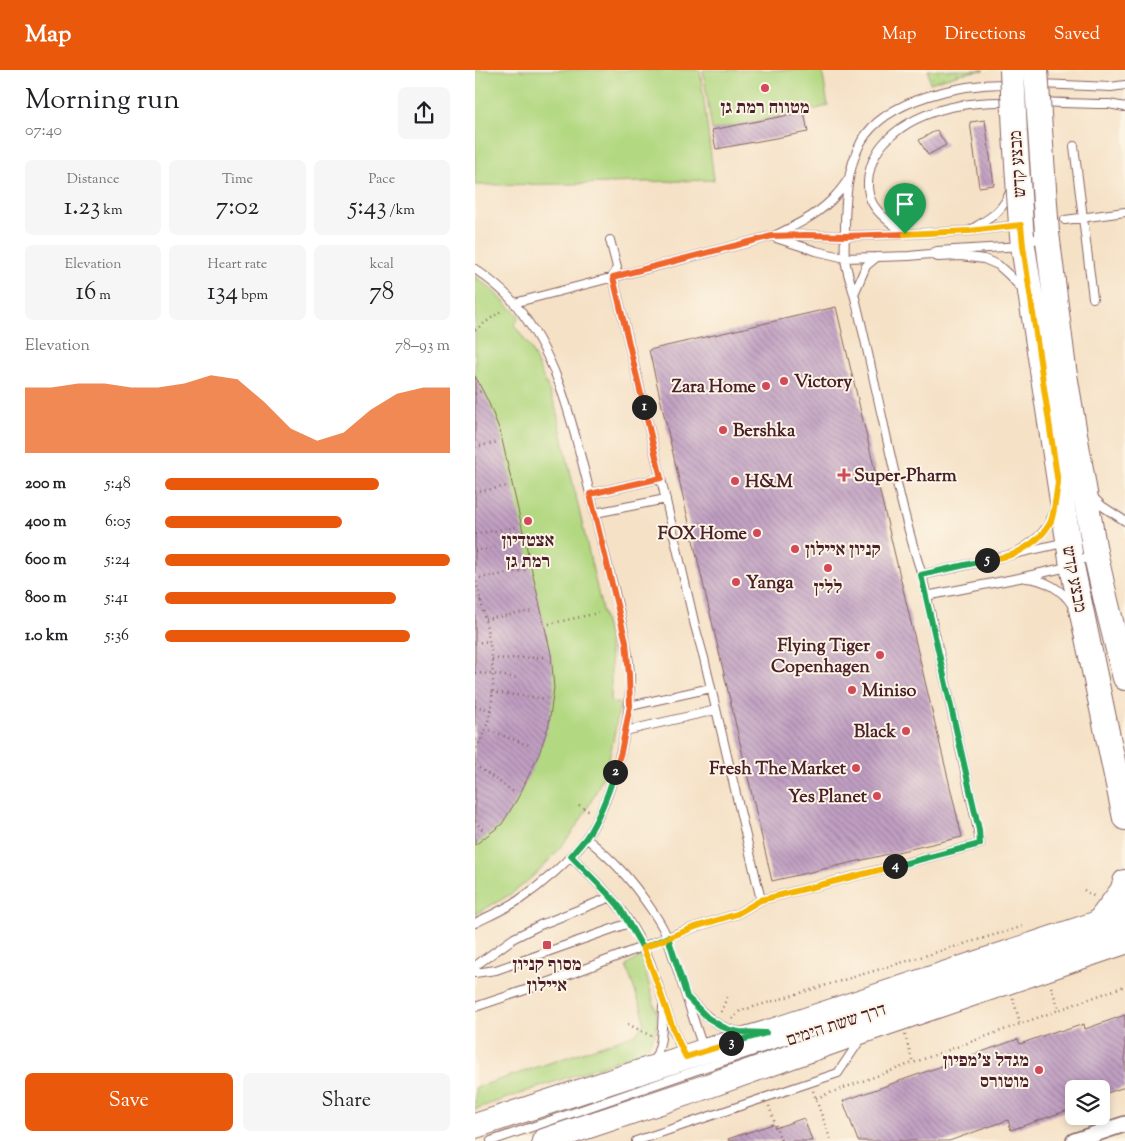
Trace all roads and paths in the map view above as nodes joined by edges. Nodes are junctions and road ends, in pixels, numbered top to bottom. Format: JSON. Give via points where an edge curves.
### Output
{"nodes":[{"id":1,"x":1012,"y":70,"type":"edge"},
{"id":2,"x":1036,"y":70,"type":"edge"},
{"id":3,"x":1125,"y":85,"type":"edge"},
{"id":4,"x":1125,"y":107,"type":"edge"},
{"id":5,"x":1074,"y":146,"type":"dead end"},
{"id":6,"x":1017,"y":165,"type":"junction"},
{"id":7,"x":849,"y":178,"type":"junction"},
{"id":8,"x":1125,"y":212,"type":"edge"},
{"id":9,"x":1083,"y":217,"type":"junction"},
{"id":10,"x":1037,"y":230,"type":"junction"},
{"id":11,"x":969,"y":231,"type":"junction"},
{"id":12,"x":905,"y":234,"type":"junction"},
{"id":13,"x":772,"y":236,"type":"junction"},
{"id":14,"x":845,"y":236,"type":"junction"},
{"id":15,"x":610,"y":240,"type":"dead end"},
{"id":16,"x":961,"y":253,"type":"junction"},
{"id":17,"x":877,"y":257,"type":"junction"},
{"id":18,"x":845,"y":258,"type":"junction"},
{"id":19,"x":475,"y":269,"type":"edge"},
{"id":20,"x":613,"y":277,"type":"junction"},
{"id":21,"x":854,"y":294,"type":"junction"},
{"id":22,"x":1031,"y":297,"type":"junction"},
{"id":23,"x":1093,"y":298,"type":"dead end"},
{"id":24,"x":514,"y":303,"type":"junction"},
{"id":25,"x":501,"y":310,"type":"dead end"},
{"id":26,"x":475,"y":330,"type":"edge"},
{"id":27,"x":1053,"y":371,"type":"junction"},
{"id":28,"x":481,"y":391,"type":"dead end"},
{"id":29,"x":475,"y":394,"type":"edge"},
{"id":30,"x":498,"y":442,"type":"dead end"},
{"id":31,"x":475,"y":447,"type":"edge"},
{"id":32,"x":661,"y":478,"type":"junction"},
{"id":33,"x":1058,"y":483,"type":"junction"},
{"id":34,"x":508,"y":486,"type":"dead end"},
{"id":35,"x":1084,"y":488,"type":"junction"},
{"id":36,"x":475,"y":492,"type":"edge"},
{"id":37,"x":590,"y":494,"type":"junction"},
{"id":38,"x":665,"y":499,"type":"junction"},
{"id":39,"x":595,"y":513,"type":"junction"},
{"id":40,"x":1125,"y":520,"type":"edge"},
{"id":41,"x":517,"y":527,"type":"dead end"},
{"id":42,"x":475,"y":534,"type":"edge"},
{"id":43,"x":495,"y":548,"type":"dead end"},
{"id":44,"x":1079,"y":551,"type":"junction"},
{"id":45,"x":475,"y":552,"type":"edge"},
{"id":46,"x":1013,"y":554,"type":"junction"},
{"id":47,"x":526,"y":570,"type":"dead end"},
{"id":48,"x":921,"y":575,"type":"junction"},
{"id":49,"x":475,"y":578,"type":"edge"},
{"id":50,"x":1019,"y":578,"type":"junction"},
{"id":51,"x":926,"y":596,"type":"junction"},
{"id":52,"x":481,"y":600,"type":"junction"},
{"id":53,"x":475,"y":601,"type":"edge"},
{"id":54,"x":533,"y":611,"type":"dead end"},
{"id":55,"x":598,"y":613,"type":"dead end"},
{"id":56,"x":485,"y":619,"type":"junction"},
{"id":57,"x":1083,"y":623,"type":"junction"},
{"id":58,"x":544,"y":625,"type":"dead end"},
{"id":59,"x":490,"y":641,"type":"junction"},
{"id":60,"x":475,"y":643,"type":"edge"},
{"id":61,"x":545,"y":657,"type":"dead end"},
{"id":62,"x":492,"y":659,"type":"junction"},
{"id":63,"x":475,"y":673,"type":"edge"},
{"id":64,"x":493,"y":674,"type":"junction"},
{"id":65,"x":517,"y":678,"type":"dead end"},
{"id":66,"x":1125,"y":678,"type":"edge"},
{"id":67,"x":711,"y":688,"type":"junction"},
{"id":68,"x":493,"y":692,"type":"junction"},
{"id":69,"x":547,"y":699,"type":"dead end"},
{"id":70,"x":475,"y":706,"type":"edge"},
{"id":71,"x":630,"y":706,"type":"junction"},
{"id":72,"x":491,"y":710,"type":"junction"},
{"id":73,"x":716,"y":710,"type":"junction"},
{"id":74,"x":485,"y":729,"type":"junction"},
{"id":75,"x":625,"y":730,"type":"junction"},
{"id":76,"x":477,"y":744,"type":"edge"},
{"id":77,"x":531,"y":746,"type":"dead end"},
{"id":78,"x":475,"y":750,"type":"edge"},
{"id":79,"x":475,"y":765,"type":"edge"},
{"id":80,"x":514,"y":792,"type":"dead end"},
{"id":81,"x":1125,"y":818,"type":"edge"},
{"id":82,"x":475,"y":822,"type":"edge"},
{"id":83,"x":483,"y":830,"type":"dead end"},
{"id":84,"x":586,"y":838,"type":"junction"},
{"id":85,"x":571,"y":856,"type":"junction"},
{"id":86,"x":1125,"y":882,"type":"edge"},
{"id":87,"x":611,"y":897,"type":"junction"},
{"id":88,"x":761,"y":900,"type":"junction"},
{"id":89,"x":1125,"y":914,"type":"edge"},
{"id":90,"x":475,"y":923,"type":"edge"},
{"id":91,"x":629,"y":923,"type":"junction"},
{"id":92,"x":1097,"y":924,"type":"junction"},
{"id":93,"x":668,"y":937,"type":"junction"},
{"id":94,"x":1122,"y":941,"type":"edge"},
{"id":95,"x":643,"y":948,"type":"junction"},
{"id":96,"x":475,"y":966,"type":"edge"},
{"id":97,"x":1045,"y":969,"type":"junction"},
{"id":98,"x":475,"y":973,"type":"edge"},
{"id":99,"x":1008,"y":982,"type":"junction"},
{"id":100,"x":1125,"y":986,"type":"edge"},
{"id":101,"x":687,"y":997,"type":"junction"},
{"id":102,"x":663,"y":1003,"type":"junction"},
{"id":103,"x":475,"y":1007,"type":"edge"},
{"id":104,"x":1059,"y":1009,"type":"junction"},
{"id":105,"x":900,"y":1018,"type":"junction"},
{"id":106,"x":1020,"y":1023,"type":"junction"},
{"id":107,"x":628,"y":1024,"type":"dead end"},
{"id":108,"x":866,"y":1030,"type":"junction"},
{"id":109,"x":766,"y":1033,"type":"junction"},
{"id":110,"x":660,"y":1041,"type":"junction"},
{"id":111,"x":913,"y":1063,"type":"junction"},
{"id":112,"x":699,"y":1067,"type":"junction"},
{"id":113,"x":645,"y":1070,"type":"junction"},
{"id":114,"x":810,"y":1082,"type":"junction"},
{"id":115,"x":816,"y":1098,"type":"junction"},
{"id":116,"x":773,"y":1116,"type":"dead end"},
{"id":117,"x":1125,"y":1124,"type":"edge"},
{"id":118,"x":475,"y":1126,"type":"edge"},
{"id":119,"x":491,"y":1141,"type":"edge"},
{"id":120,"x":544,"y":1141,"type":"edge"},
{"id":121,"x":636,"y":1141,"type":"edge"},
{"id":122,"x":781,"y":1141,"type":"edge"},
{"id":123,"x":831,"y":1141,"type":"edge"},
{"id":124,"x":1074,"y":1141,"type":"edge"}],
"edges":[{"from":1,"to":6,"type":"main road","name":"מבצע קדש","bridge":true},
{"from":2,"to":10,"type":"main road","name":"מבצע קדש","bridge":true},
{"from":3,"to":7,"type":"lane","via":[[971,86],[923,97],[876,124],[862,142]]},
{"from":4,"to":12,"type":"lane","via":[[1006,101],[973,103],[909,123],[888,137],[877,150],[867,179],[873,205],[881,216]]},
{"from":5,"to":9,"type":"lane"},
{"from":6,"to":10,"type":"main road","name":"מבצע קדש","bridge":true},
{"from":6,"to":11,"type":"lane","via":[[1005,203],[998,212]]},
{"from":7,"to":13,"type":"lane","via":[[819,211]]},
{"from":7,"to":14,"type":"lane"},
{"from":8,"to":9,"type":"lane"},
{"from":9,"to":10,"type":"lane"},
{"from":9,"to":23,"type":"lane"},
{"from":10,"to":11,"type":"lane"},
{"from":10,"to":16,"type":"lane"},
{"from":10,"to":22,"type":"main road","name":"מבצע קדש"},
{"from":10,"to":27,"type":"main road","name":"מבצע קדש"},
{"from":11,"to":12,"type":"lane"},
{"from":12,"to":14,"type":"lane"},
{"from":13,"to":14,"type":"lane"},
{"from":13,"to":18,"type":"lane"},
{"from":13,"to":20,"type":"lane"},
{"from":14,"to":18,"type":"lane"},
{"from":15,"to":20,"type":"lane","via":[[617,267]]},
{"from":16,"to":17,"type":"lane","via":[[938,257],[930,254]]},
{"from":16,"to":22,"type":"lane","via":[[998,265]]},
{"from":17,"to":18,"type":"lane"},
{"from":17,"to":21,"type":"lane","via":[[866,266]]},
{"from":18,"to":21,"type":"lane"},
{"from":19,"to":24,"type":"lane"},
{"from":20,"to":24,"type":"lane"},
{"from":20,"to":32,"type":"lane"},
{"from":21,"to":48,"type":"lane"},
{"from":22,"to":27,"type":"main road","name":"מבצע קדש"},
{"from":24,"to":37,"type":"lane","via":[[547,354],[560,384]]},
{"from":25,"to":26,"type":"path"},
{"from":27,"to":33,"type":"main road","name":"מבצע קדש"},
{"from":27,"to":35,"type":"main road","name":"מבצע קדש"},
{"from":28,"to":29,"type":"path"},
{"from":30,"to":31,"type":"path"},
{"from":32,"to":37,"type":"lane"},
{"from":32,"to":38,"type":"lane"},
{"from":33,"to":44,"type":"main road","name":"מבצע קדש"},
{"from":33,"to":46,"type":"lane","via":[[1050,522],[1032,543]]},
{"from":34,"to":36,"type":"path"},
{"from":35,"to":40,"type":"lane","via":[[1102,506]]},
{"from":35,"to":44,"type":"main road","name":"מבצע קדש"},
{"from":37,"to":39,"type":"lane"},
{"from":38,"to":39,"type":"lane"},
{"from":38,"to":67,"type":"lane"},
{"from":39,"to":71,"type":"lane","via":[[626,642]]},
{"from":41,"to":42,"type":"path"},
{"from":43,"to":45,"type":"path"},
{"from":44,"to":46,"type":"lane"},
{"from":44,"to":50,"type":"lane"},
{"from":44,"to":57,"type":"main road","name":"מבצע קדש"},
{"from":44,"to":66,"type":"main road","name":"מבצע קדש"},
{"from":46,"to":48,"type":"lane"},
{"from":47,"to":49,"type":"path"},
{"from":48,"to":51,"type":"lane"},
{"from":49,"to":52,"type":"path"},
{"from":50,"to":51,"type":"lane"},
{"from":50,"to":57,"type":"lane","via":[[1033,578],[1060,591]]},
{"from":51,"to":88,"type":"lane","via":[[980,844]]},
{"from":52,"to":53,"type":"path"},
{"from":52,"to":56,"type":"path"},
{"from":54,"to":56,"type":"path"},
{"from":55,"to":58,"type":"path"},
{"from":56,"to":59,"type":"path"},
{"from":57,"to":81,"type":"main road","name":"מבצע קדש"},
{"from":59,"to":60,"type":"path"},
{"from":59,"to":62,"type":"path"},
{"from":61,"to":62,"type":"path"},
{"from":62,"to":64,"type":"path"},
{"from":63,"to":64,"type":"path"},
{"from":64,"to":65,"type":"path"},
{"from":64,"to":68,"type":"path"},
{"from":67,"to":71,"type":"lane"},
{"from":67,"to":73,"type":"lane"},
{"from":68,"to":69,"type":"path"},
{"from":68,"to":72,"type":"path"},
{"from":70,"to":72,"type":"path"},
{"from":71,"to":75,"type":"lane"},
{"from":72,"to":74,"type":"path"},
{"from":73,"to":75,"type":"lane"},
{"from":73,"to":88,"type":"lane"},
{"from":74,"to":76,"type":"path"},
{"from":74,"to":77,"type":"path"},
{"from":75,"to":84,"type":"lane","via":[[606,798]]},
{"from":76,"to":78,"type":"path"},
{"from":79,"to":80,"type":"path"},
{"from":82,"to":83,"type":"path"},
{"from":84,"to":85,"type":"lane"},
{"from":84,"to":93,"type":"lane","via":[[624,872]]},
{"from":85,"to":87,"type":"lane"},
{"from":85,"to":90,"type":"lane","via":[[517,901]]},
{"from":86,"to":92,"type":"main road"},
{"from":87,"to":91,"type":"lane"},
{"from":87,"to":96,"type":"lane","via":[[514,938]]},
{"from":88,"to":93,"type":"lane","via":[[737,914]]},
{"from":89,"to":92,"type":"main road","name":"דרך ששת הימים"},
{"from":91,"to":95,"type":"lane"},
{"from":91,"to":98,"type":"lane","via":[[496,970]]},
{"from":92,"to":109,"type":"main road","name":"דרך ששת הימים"},
{"from":93,"to":95,"type":"lane"},
{"from":93,"to":101,"type":"lane"},
{"from":94,"to":97,"type":"main road","name":"דרך ששת הימים"},
{"from":94,"to":112,"type":"lane","name":"דרך ששת הימים"},
{"from":95,"to":102,"type":"lane"},
{"from":95,"to":103,"type":"lane"},
{"from":97,"to":99,"type":"main road","name":"דרך ששת הימים"},
{"from":97,"to":104,"type":"path"},
{"from":99,"to":105,"type":"main road","name":"דרך ששת הימים"},
{"from":99,"to":106,"type":"path"},
{"from":100,"to":104,"type":"path"},
{"from":101,"to":109,"type":"lane","via":[[708,1018],[723,1027],[739,1032]]},
{"from":101,"to":112,"type":"lane"},
{"from":102,"to":110,"type":"lane"},
{"from":102,"to":112,"type":"lane","via":[[673,1030]]},
{"from":104,"to":106,"type":"path"},
{"from":105,"to":108,"type":"main road","name":"דרך ששת הימים"},
{"from":105,"to":111,"type":"path"},
{"from":106,"to":111,"type":"path"},
{"from":107,"to":110,"type":"path"},
{"from":108,"to":112,"type":"main road","name":"דרך ששת הימים"},
{"from":108,"to":114,"type":"lane","via":[[838,1073]]},
{"from":109,"to":112,"type":"main road","name":"דרך ששת הימים"},
{"from":110,"to":113,"type":"lane","via":[[655,1058]]},
{"from":111,"to":115,"type":"path"},
{"from":112,"to":113,"type":"main road","name":"דרך ששת הימים"},
{"from":112,"to":119,"type":"lane","name":"דרך ששת הימים"},
{"from":112,"to":120,"type":"main road","name":"דרך ששת הימים"},
{"from":113,"to":118,"type":"main road","name":"דרך ששת הימים"},
{"from":114,"to":115,"type":"path"},
{"from":114,"to":121,"type":"lane"},
{"from":115,"to":123,"type":"path"},
{"from":116,"to":122,"type":"path"},
{"from":117,"to":124,"type":"street"}]}
